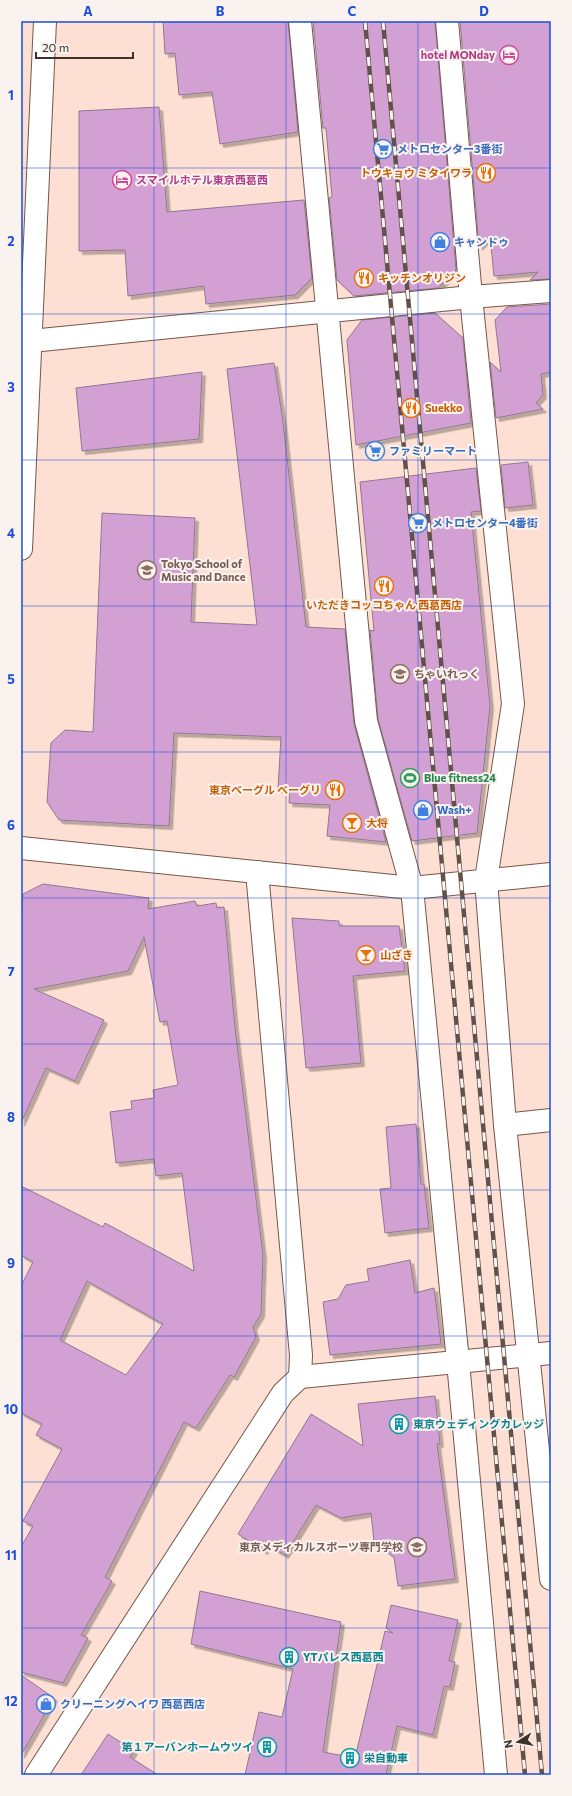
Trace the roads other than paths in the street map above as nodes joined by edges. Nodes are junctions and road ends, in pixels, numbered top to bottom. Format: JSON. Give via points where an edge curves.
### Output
{"nodes":[{"id":1,"x":45,"y":21,"type":"edge"},
{"id":2,"x":300,"y":21,"type":"edge"},
{"id":3,"x":447,"y":21,"type":"edge"},
{"id":4,"x":551,"y":291,"type":"edge"},
{"id":5,"x":471,"y":297,"type":"junction"},
{"id":6,"x":327,"y":311,"type":"junction"},
{"id":7,"x":26,"y":342,"type":"edge"},
{"id":8,"x":21,"y":549,"type":"edge"},
{"id":9,"x":21,"y":848,"type":"edge"},
{"id":10,"x":257,"y":872,"type":"junction"},
{"id":11,"x":551,"y":874,"type":"edge"},
{"id":12,"x":486,"y":880,"type":"junction"},
{"id":13,"x":412,"y":888,"type":"junction"},
{"id":14,"x":551,"y":1120,"type":"edge"},
{"id":15,"x":505,"y":1125,"type":"junction"},
{"id":16,"x":551,"y":1353,"type":"edge"},
{"id":17,"x":527,"y":1355,"type":"junction"},
{"id":18,"x":458,"y":1362,"type":"junction"},
{"id":19,"x":300,"y":1377,"type":"junction"},
{"id":20,"x":551,"y":1579,"type":"edge"},
{"id":21,"x":36,"y":1775,"type":"edge"},
{"id":22,"x":496,"y":1775,"type":"edge"}],
"edges":[{"from":1,"to":7,"type":"street"},
{"from":2,"to":6,"type":"street"},
{"from":3,"to":5,"type":"street"},
{"from":4,"to":5,"type":"street"},
{"from":5,"to":6,"type":"street"},
{"from":5,"to":12,"type":"street","via":[[513,704]]},
{"from":6,"to":7,"type":"street"},
{"from":6,"to":13,"type":"street","via":[[366,721]]},
{"from":7,"to":8,"type":"street"},
{"from":9,"to":10,"type":"street"},
{"from":10,"to":13,"type":"street"},
{"from":10,"to":19,"type":"street","via":[[301,1355]]},
{"from":11,"to":12,"type":"street"},
{"from":12,"to":13,"type":"street"},
{"from":12,"to":15,"type":"street"},
{"from":13,"to":18,"type":"street"},
{"from":14,"to":15,"type":"street"},
{"from":15,"to":17,"type":"street"},
{"from":16,"to":17,"type":"street"},
{"from":17,"to":18,"type":"street"},
{"from":17,"to":20,"type":"street"},
{"from":18,"to":19,"type":"street"},
{"from":18,"to":22,"type":"street"},
{"from":19,"to":21,"type":"street","via":[[283,1393]]}]}
